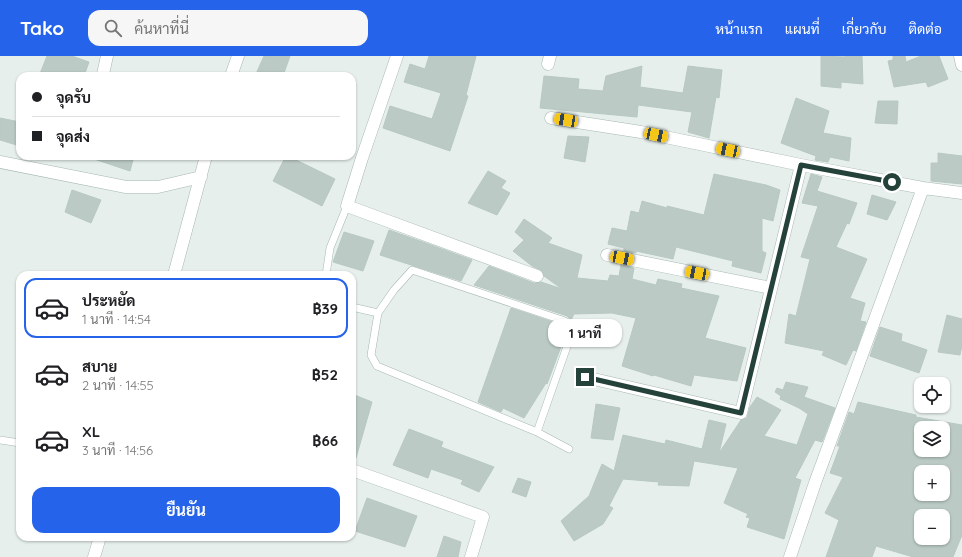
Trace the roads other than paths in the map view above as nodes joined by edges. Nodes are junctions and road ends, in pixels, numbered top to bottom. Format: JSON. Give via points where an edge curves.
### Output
{"nodes":[{"id":1,"x":107,"y":56,"type":"edge"},
{"id":2,"x":238,"y":56,"type":"edge"},
{"id":3,"x":397,"y":56,"type":"edge"},
{"id":4,"x":960,"y":56,"type":"edge"},
{"id":5,"x":962,"y":65,"type":"edge"},
{"id":6,"x":103,"y":72,"type":"edge"},
{"id":7,"x":232,"y":72,"type":"edge"},
{"id":8,"x":551,"y":118,"type":"dead end"},
{"id":9,"x":205,"y":160,"type":"edge"},
{"id":10,"x":0,"y":162,"type":"edge"},
{"id":11,"x":801,"y":165,"type":"junction"},
{"id":12,"x":201,"y":177,"type":"junction"},
{"id":13,"x":923,"y":188,"type":"junction"},
{"id":14,"x":962,"y":193,"type":"edge"},
{"id":15,"x":347,"y":206,"type":"junction"},
{"id":16,"x":607,"y":255,"type":"dead end"},
{"id":17,"x":175,"y":271,"type":"edge"},
{"id":18,"x":327,"y":271,"type":"edge"},
{"id":19,"x":537,"y":276,"type":"dead end"},
{"id":20,"x":771,"y":288,"type":"junction"},
{"id":21,"x":356,"y":307,"type":"edge"},
{"id":22,"x":378,"y":314,"type":"junction"},
{"id":23,"x":585,"y":377,"type":"dead end"},
{"id":24,"x":538,"y":432,"type":"junction"},
{"id":25,"x":0,"y":440,"type":"edge"},
{"id":26,"x":16,"y":442,"type":"edge"},
{"id":27,"x":569,"y":448,"type":"dead end"},
{"id":28,"x":356,"y":471,"type":"edge"},
{"id":29,"x":99,"y":541,"type":"edge"},
{"id":30,"x":94,"y":557,"type":"edge"},
{"id":31,"x":471,"y":557,"type":"edge"},
{"id":32,"x":790,"y":557,"type":"edge"}],
"edges":[{"from":1,"to":6,"type":"street"},
{"from":2,"to":7,"type":"street"},
{"from":3,"to":15,"type":"street"},
{"from":4,"to":5,"type":"street"},
{"from":8,"to":11,"type":"street","via":[[641,132]]},
{"from":9,"to":12,"type":"street"},
{"from":10,"to":12,"type":"street","via":[[126,187],[158,187]]},
{"from":11,"to":13,"type":"street"},
{"from":11,"to":20,"type":"street"},
{"from":12,"to":17,"type":"street"},
{"from":13,"to":14,"type":"street"},
{"from":13,"to":32,"type":"street","via":[[817,476]]},
{"from":15,"to":18,"type":"lane","via":[[330,248]]},
{"from":15,"to":19,"type":"street"},
{"from":16,"to":20,"type":"street"},
{"from":20,"to":23,"type":"street","via":[[741,413]]},
{"from":21,"to":22,"type":"lane"},
{"from":22,"to":24,"type":"lane","via":[[372,355],[377,366]]},
{"from":22,"to":24,"type":"lane","via":[[394,290],[412,270],[565,321],[570,327],[570,338]]},
{"from":24,"to":27,"type":"lane"},
{"from":25,"to":26,"type":"lane"},
{"from":28,"to":31,"type":"street","via":[[484,517]]},
{"from":29,"to":30,"type":"street"}]}
